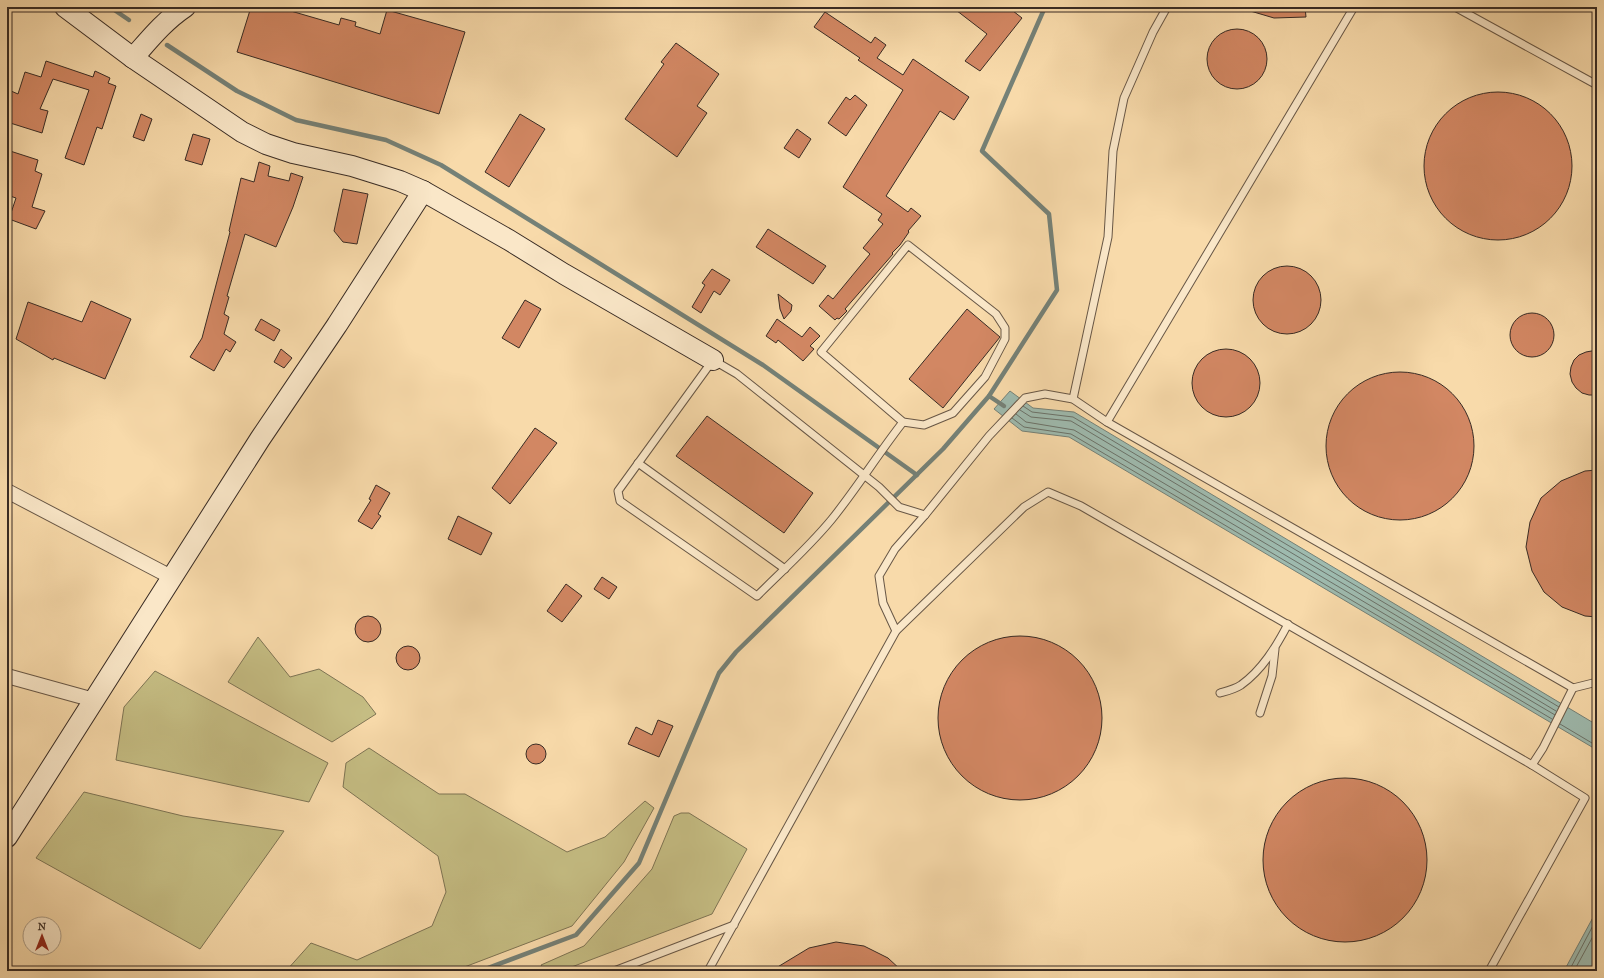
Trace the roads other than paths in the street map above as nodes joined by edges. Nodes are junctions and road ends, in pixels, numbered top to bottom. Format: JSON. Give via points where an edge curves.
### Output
{"nodes":[{"id":1,"x":65,"y":7,"type":"edge"},
{"id":2,"x":185,"y":7,"type":"edge"},
{"id":3,"x":1167,"y":7,"type":"edge"},
{"id":4,"x":1354,"y":7,"type":"edge"},
{"id":5,"x":1455,"y":7,"type":"edge"},
{"id":6,"x":133,"y":58,"type":"junction"},
{"id":7,"x":1597,"y":85,"type":"edge"},
{"id":8,"x":423,"y":191,"type":"junction"},
{"id":9,"x":713,"y":360,"type":"junction"},
{"id":10,"x":1073,"y":399,"type":"junction"},
{"id":11,"x":903,"y":422,"type":"junction"},
{"id":12,"x":1107,"y":422,"type":"junction"},
{"id":13,"x":638,"y":463,"type":"junction"},
{"id":14,"x":864,"y":475,"type":"junction"},
{"id":15,"x":7,"y":491,"type":"edge"},
{"id":16,"x":925,"y":515,"type":"junction"},
{"id":17,"x":785,"y":569,"type":"junction"},
{"id":18,"x":173,"y":578,"type":"junction"},
{"id":19,"x":1288,"y":624,"type":"junction"},
{"id":20,"x":896,"y":631,"type":"junction"},
{"id":21,"x":1275,"y":649,"type":"junction"},
{"id":22,"x":7,"y":676,"type":"edge"},
{"id":23,"x":1597,"y":682,"type":"edge"},
{"id":24,"x":1573,"y":688,"type":"junction"},
{"id":25,"x":1220,"y":693,"type":"dead end"},
{"id":26,"x":94,"y":700,"type":"junction"},
{"id":27,"x":1260,"y":713,"type":"dead end"},
{"id":28,"x":1532,"y":765,"type":"junction"},
{"id":29,"x":7,"y":837,"type":"edge"},
{"id":30,"x":734,"y":925,"type":"junction"},
{"id":31,"x":614,"y":971,"type":"edge"},
{"id":32,"x":708,"y":971,"type":"edge"},
{"id":33,"x":1489,"y":971,"type":"edge"}],
"edges":[{"from":1,"to":6,"type":"street"},
{"from":2,"to":6,"type":"street","via":[[159,28]]},
{"from":3,"to":10,"type":"lane","via":[[1124,98],[1113,151],[1108,236]]},
{"from":4,"to":12,"type":"lane"},
{"from":5,"to":7,"type":"lane"},
{"from":6,"to":8,"type":"street","via":[[242,132],[266,144],[293,153],[352,166]]},
{"from":8,"to":9,"type":"street"},
{"from":8,"to":18,"type":"street","via":[[260,439]]},
{"from":9,"to":13,"type":"lane"},
{"from":9,"to":14,"type":"lane","via":[[737,374]]},
{"from":10,"to":12,"type":"lane"},
{"from":10,"to":16,"type":"lane","via":[[1044,394],[1025,398],[989,436]]},
{"from":11,"to":11,"type":"lane","via":[[821,352],[908,245],[996,314],[1005,328],[1006,339],[985,377],[953,413],[924,425]]},
{"from":11,"to":14,"type":"lane"},
{"from":12,"to":24,"type":"lane"},
{"from":13,"to":17,"type":"lane"},
{"from":13,"to":17,"type":"lane","via":[[618,491],[620,501],[757,596]]},
{"from":14,"to":16,"type":"lane","via":[[899,507]]},
{"from":14,"to":17,"type":"lane","via":[[831,520]]},
{"from":15,"to":18,"type":"street"},
{"from":16,"to":20,"type":"lane","via":[[895,549],[879,576],[883,603]]},
{"from":18,"to":26,"type":"street"},
{"from":19,"to":20,"type":"lane","via":[[1081,506],[1048,492],[1024,507]]},
{"from":19,"to":21,"type":"lane"},
{"from":19,"to":28,"type":"lane"},
{"from":20,"to":30,"type":"lane"},
{"from":21,"to":25,"type":"lane","via":[[1240,686]]},
{"from":21,"to":27,"type":"lane","via":[[1272,676]]},
{"from":22,"to":26,"type":"street"},
{"from":23,"to":24,"type":"lane"},
{"from":24,"to":28,"type":"lane"},
{"from":26,"to":29,"type":"street"},
{"from":28,"to":33,"type":"lane","via":[[1585,798]]},
{"from":30,"to":31,"type":"lane"},
{"from":30,"to":32,"type":"lane"}]}
